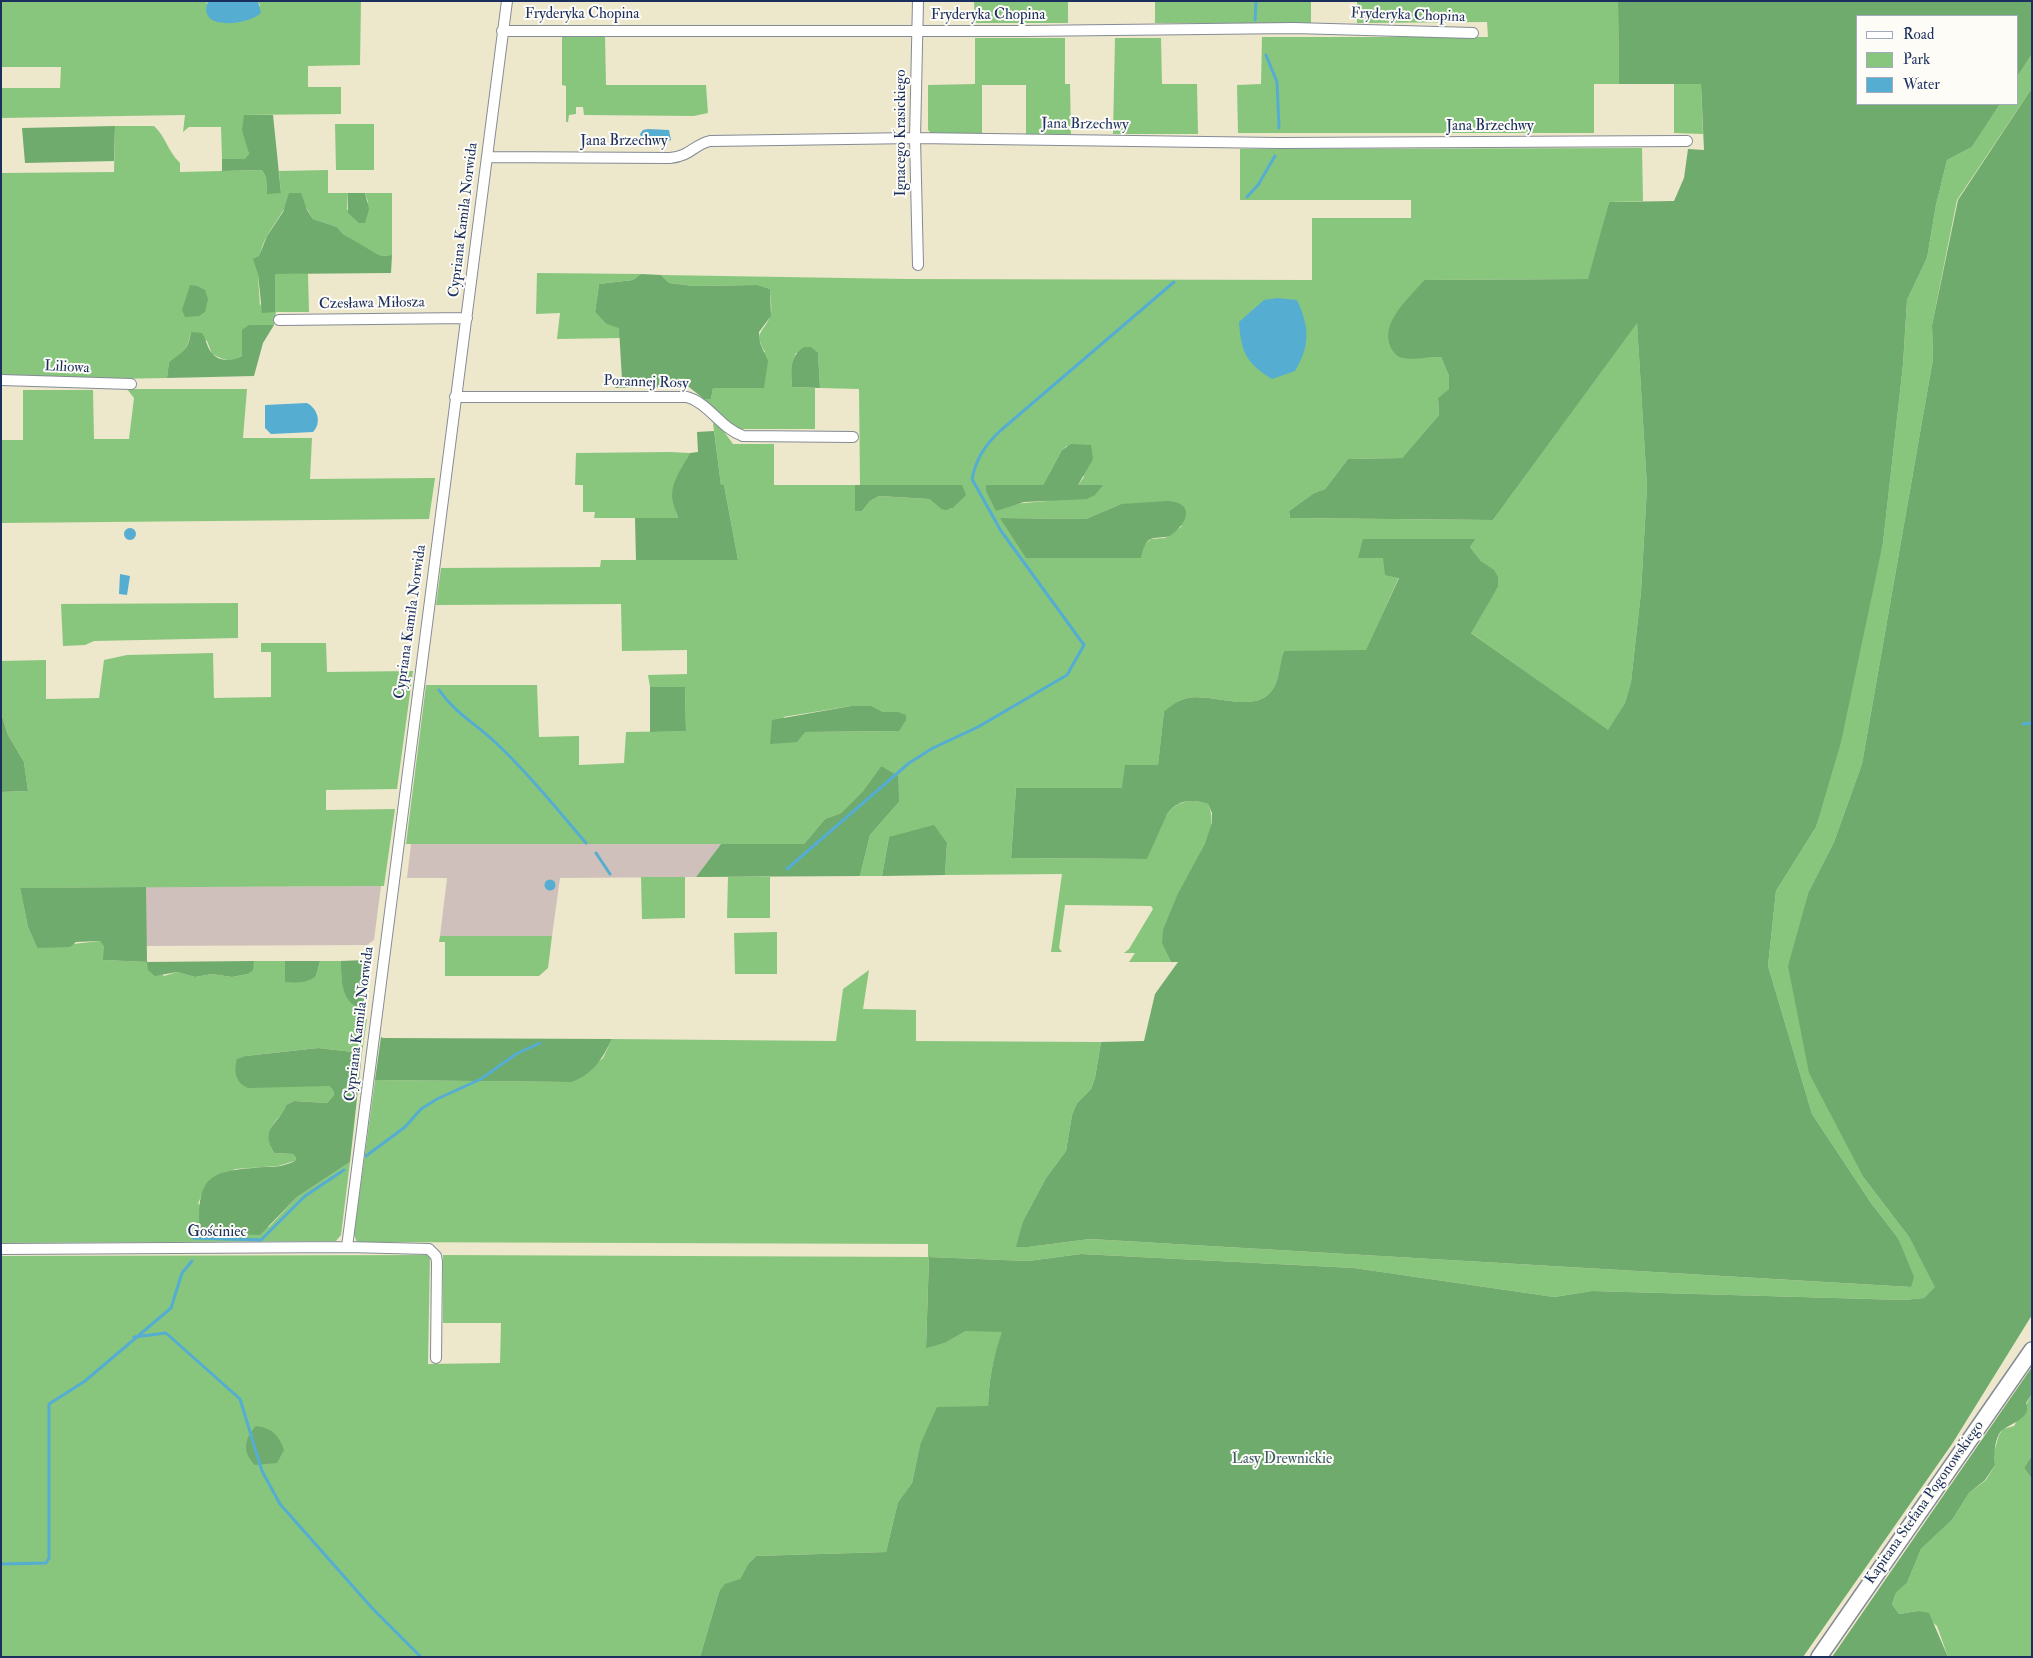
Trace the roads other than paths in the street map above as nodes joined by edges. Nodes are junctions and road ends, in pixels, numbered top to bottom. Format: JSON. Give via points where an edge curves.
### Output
{"nodes":[{"id":1,"x":507,"y":1,"type":"edge"},
{"id":2,"x":918,"y":1,"type":"edge"},
{"id":3,"x":918,"y":30,"type":"junction"},
{"id":4,"x":502,"y":31,"type":"junction"},
{"id":5,"x":1473,"y":34,"type":"dead end"},
{"id":6,"x":916,"y":138,"type":"junction"},
{"id":7,"x":1687,"y":141,"type":"dead end"},
{"id":8,"x":487,"y":157,"type":"junction"},
{"id":9,"x":918,"y":265,"type":"dead end"},
{"id":10,"x":466,"y":318,"type":"junction"},
{"id":11,"x":279,"y":320,"type":"dead end"},
{"id":12,"x":1,"y":380,"type":"edge"},
{"id":13,"x":131,"y":384,"type":"dead end"},
{"id":14,"x":454,"y":397,"type":"junction"},
{"id":15,"x":853,"y":437,"type":"dead end"},
{"id":16,"x":347,"y":1247,"type":"junction"},
{"id":17,"x":1,"y":1249,"type":"edge"},
{"id":18,"x":2032,"y":1350,"type":"edge"},
{"id":19,"x":436,"y":1358,"type":"dead end"},
{"id":20,"x":1819,"y":1657,"type":"edge"}],
"edges":[{"from":1,"to":4,"type":"street","name":"Cypriana Kamila Norwida"},
{"from":2,"to":3,"type":"street","name":"Ignacego Krasickiego"},
{"from":3,"to":4,"type":"street","name":"Fryderyka Chopina"},
{"from":3,"to":5,"type":"street","name":"Fryderyka Chopina","via":[[1294,28]]},
{"from":3,"to":6,"type":"street","name":"Ignacego Krasickiego"},
{"from":4,"to":8,"type":"street","name":"Cypriana Kamila Norwida"},
{"from":6,"to":7,"type":"street","name":"Jana Brzechwy","via":[[1279,143]]},
{"from":6,"to":8,"type":"street","name":"Jana Brzechwy","via":[[710,141],[687,155],[670,158]]},
{"from":6,"to":9,"type":"street","name":"Ignacego Krasickiego"},
{"from":8,"to":10,"type":"street","name":"Cypriana Kamila Norwida"},
{"from":10,"to":11,"type":"street","name":"Czesława Miłosza"},
{"from":10,"to":14,"type":"street","name":"Cypriana Kamila Norwida"},
{"from":12,"to":13,"type":"street","name":"Liliowa"},
{"from":14,"to":15,"type":"street","name":"Porannej Rosy","via":[[687,397],[698,402],[731,432],[742,436]]},
{"from":14,"to":16,"type":"street","name":"Cypriana Kamila Norwida"},
{"from":16,"to":17,"type":"street","name":"Gościniec"},
{"from":16,"to":19,"type":"street","name":"Gościniec","via":[[423,1248],[432,1251],[437,1262]]},
{"from":18,"to":20,"type":"main road","name":"Kapitana Stefana Pogonowskiego"}]}
